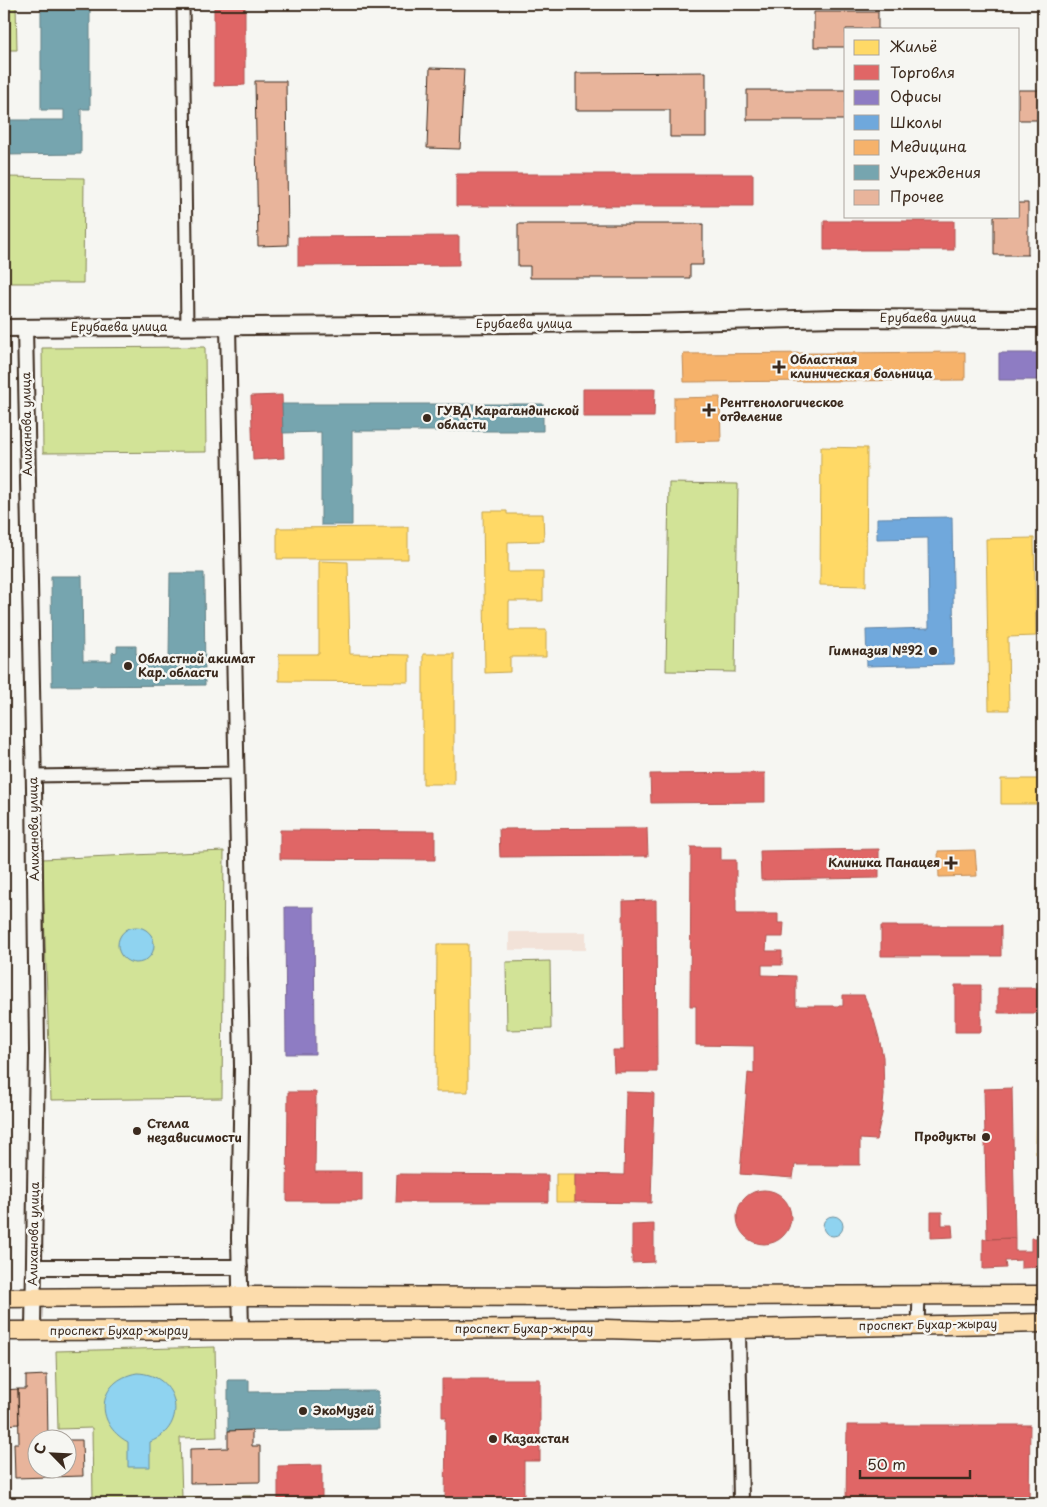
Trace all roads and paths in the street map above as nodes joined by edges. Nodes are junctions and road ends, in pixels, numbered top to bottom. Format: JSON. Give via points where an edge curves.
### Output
{"nodes":[{"id":1,"x":183,"y":4,"type":"edge"},
{"id":2,"x":1043,"y":318,"type":"edge"},
{"id":3,"x":228,"y":325,"type":"junction"},
{"id":4,"x":25,"y":327,"type":"junction"},
{"id":5,"x":187,"y":327,"type":"junction"},
{"id":6,"x":4,"y":328,"type":"edge"},
{"id":7,"x":236,"y":773,"type":"junction"},
{"id":8,"x":33,"y":776,"type":"junction"},
{"id":9,"x":34,"y":1267,"type":"junction"},
{"id":10,"x":240,"y":1267,"type":"junction"},
{"id":11,"x":919,"y":1295,"type":"junction"},
{"id":12,"x":1043,"y":1295,"type":"edge"},
{"id":13,"x":240,"y":1296,"type":"junction"},
{"id":14,"x":4,"y":1298,"type":"edge"},
{"id":15,"x":33,"y":1298,"type":"junction"},
{"id":16,"x":1043,"y":1323,"type":"edge"},
{"id":17,"x":918,"y":1325,"type":"junction"},
{"id":18,"x":738,"y":1329,"type":"junction"},
{"id":19,"x":241,"y":1330,"type":"junction"},
{"id":20,"x":4,"y":1331,"type":"edge"},
{"id":21,"x":33,"y":1331,"type":"junction"},
{"id":22,"x":742,"y":1503,"type":"edge"}],
"edges":[{"from":1,"to":5,"type":"street"},
{"from":2,"to":3,"type":"main road","name":"Ерубаева улица"},
{"from":3,"to":5,"type":"main road","name":"Ерубаева улица"},
{"from":3,"to":7,"type":"street"},
{"from":4,"to":5,"type":"main road","name":"Ерубаева улица"},
{"from":4,"to":6,"type":"main road","name":"Ерубаева улица"},
{"from":4,"to":8,"type":"street","name":"Алиханова улица"},
{"from":7,"to":8,"type":"street"},
{"from":7,"to":10,"type":"street","via":[[242,1066]]},
{"from":8,"to":9,"type":"street","name":"Алиханова улица","via":[[37,1041]]},
{"from":9,"to":10,"type":"street"},
{"from":9,"to":15,"type":"street","name":"Алиханова улица"},
{"from":10,"to":13,"type":"street"},
{"from":11,"to":12,"type":"main road"},
{"from":11,"to":13,"type":"main road","via":[[606,1298]]},
{"from":11,"to":17,"type":"street"},
{"from":13,"to":15,"type":"main road"},
{"from":13,"to":19,"type":"street"},
{"from":14,"to":15,"type":"main road"},
{"from":15,"to":21,"type":"street","name":"Алиханова улица"},
{"from":16,"to":17,"type":"main road","name":"проспект Бухар-жырау"},
{"from":17,"to":18,"type":"main road","name":"проспект Бухар-жырау"},
{"from":18,"to":19,"type":"main road","name":"проспект Бухар-жырау"},
{"from":18,"to":22,"type":"street"},
{"from":19,"to":21,"type":"main road","name":"проспект Бухар-жырау"},
{"from":20,"to":21,"type":"main road","name":"проспект Бухар-жырау"}]}
